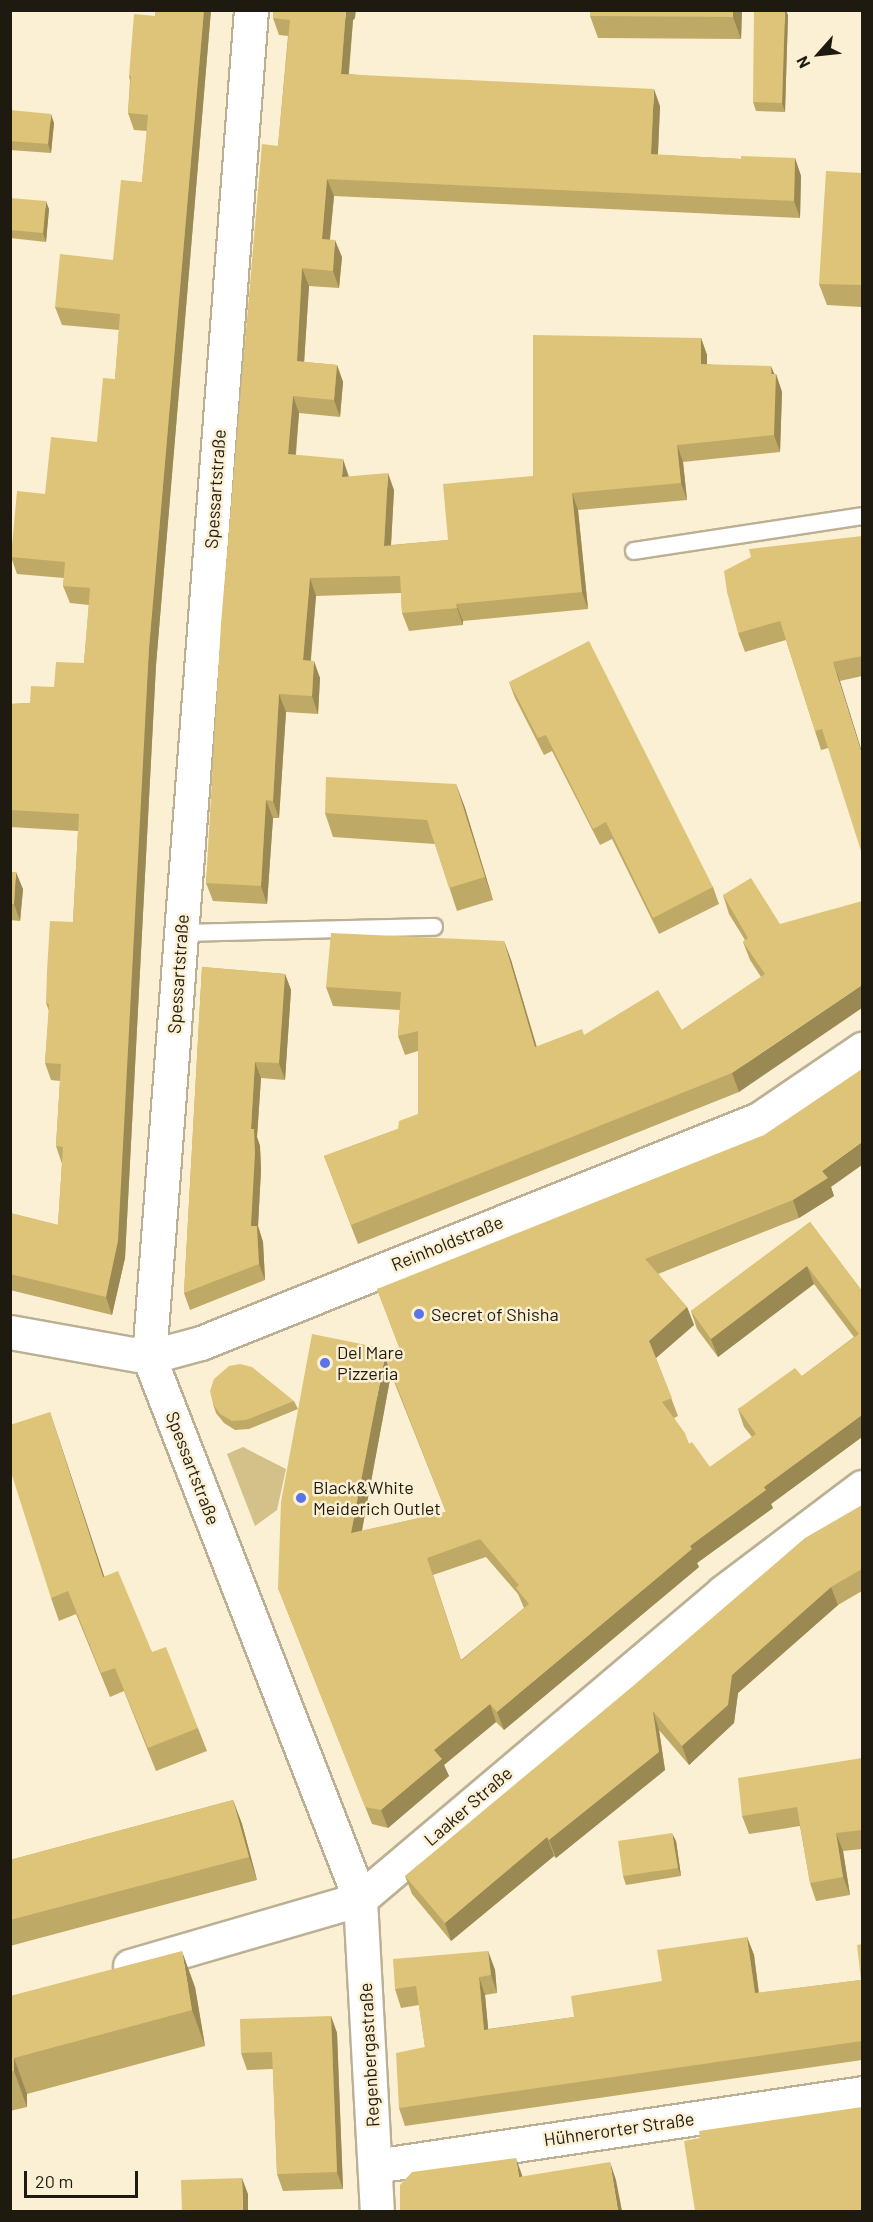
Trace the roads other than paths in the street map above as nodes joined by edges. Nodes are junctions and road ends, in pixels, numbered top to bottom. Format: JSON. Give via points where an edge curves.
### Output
{"nodes":[{"id":1,"x":251,"y":10,"type":"edge"},
{"id":2,"x":862,"y":516,"type":"edge"},
{"id":3,"x":634,"y":551,"type":"dead end"},
{"id":4,"x":434,"y":927,"type":"dead end"},
{"id":5,"x":181,"y":933,"type":"junction"},
{"id":6,"x":862,"y":1049,"type":"edge"},
{"id":7,"x":10,"y":1332,"type":"edge"},
{"id":8,"x":149,"y":1357,"type":"junction"},
{"id":9,"x":862,"y":1487,"type":"edge"},
{"id":10,"x":360,"y":1899,"type":"junction"},
{"id":11,"x":100,"y":1975,"type":"edge"},
{"id":12,"x":862,"y":2093,"type":"edge"},
{"id":13,"x":375,"y":2166,"type":"junction"},
{"id":14,"x":376,"y":2211,"type":"edge"}],
"edges":[{"from":1,"to":5,"type":"street","name":"Spessartstraße"},
{"from":2,"to":3,"type":"lane"},
{"from":4,"to":5,"type":"lane"},
{"from":5,"to":8,"type":"street","name":"Spessartstraße"},
{"from":6,"to":8,"type":"street","name":"Reinholdstraße","via":[[759,1119],[201,1343]]},
{"from":7,"to":8,"type":"street","name":"Reinholdstraße"},
{"from":8,"to":10,"type":"street","name":"Spessartstraße"},
{"from":9,"to":10,"type":"street","name":"Laaker Straße","via":[[723,1592]]},
{"from":10,"to":11,"type":"street","name":"Laaker Straße"},
{"from":10,"to":13,"type":"street","name":"Regenbergastraße"},
{"from":12,"to":13,"type":"street","name":"Hühnerorter Straße"},
{"from":13,"to":14,"type":"street","name":"Regenbergastraße"}]}
